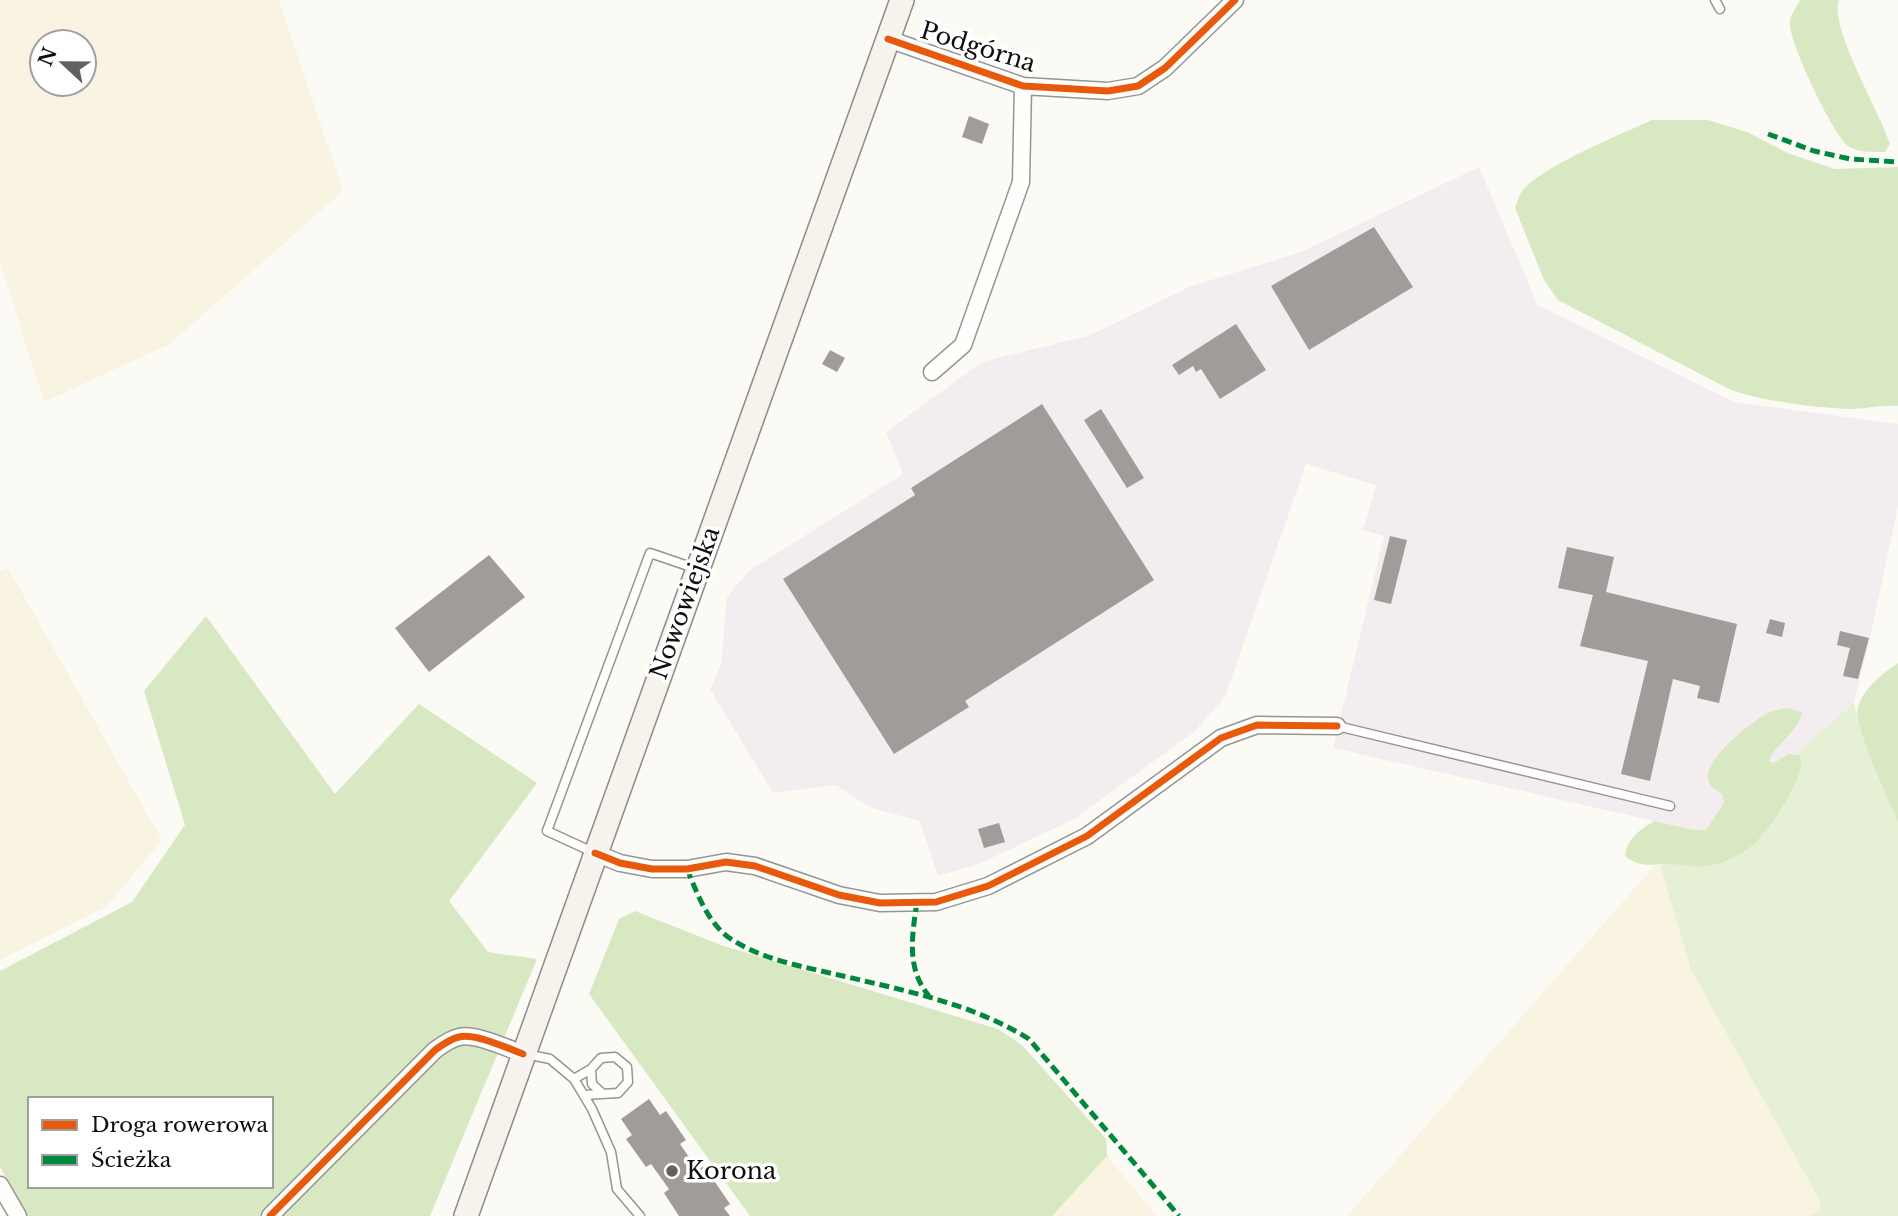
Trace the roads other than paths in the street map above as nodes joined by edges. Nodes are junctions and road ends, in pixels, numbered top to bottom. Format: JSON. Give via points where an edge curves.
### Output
{"nodes":[{"id":1,"x":902,"y":0,"type":"edge"},
{"id":2,"x":1235,"y":0,"type":"edge"},
{"id":3,"x":1715,"y":0,"type":"edge"},
{"id":4,"x":1720,"y":9,"type":"dead end"},
{"id":5,"x":888,"y":39,"type":"junction"},
{"id":6,"x":1023,"y":86,"type":"junction"},
{"id":7,"x":932,"y":372,"type":"dead end"},
{"id":8,"x":698,"y":570,"type":"junction"},
{"id":9,"x":1337,"y":726,"type":"joint"},
{"id":10,"x":1670,"y":806,"type":"dead end"},
{"id":11,"x":595,"y":853,"type":"junction"},
{"id":12,"x":523,"y":1054,"type":"junction"},
{"id":13,"x":591,"y":1069,"type":"junction"},
{"id":14,"x":574,"y":1079,"type":"junction"},
{"id":15,"x":603,"y":1094,"type":"junction"},
{"id":16,"x":584,"y":1095,"type":"junction"},
{"id":17,"x":0,"y":1185,"type":"edge"},
{"id":18,"x":468,"y":1211,"type":"edge"},
{"id":19,"x":18,"y":1216,"type":"edge"},
{"id":20,"x":270,"y":1216,"type":"edge"},
{"id":21,"x":640,"y":1216,"type":"edge"}],
"edges":[{"from":1,"to":5,"type":"main road","name":"Nowowiejska"},
{"from":2,"to":6,"type":"street","name":"Podgórna","via":[[1165,68],[1138,86],[1108,91]]},
{"from":3,"to":4,"type":"lane"},
{"from":5,"to":6,"type":"street","name":"Podgórna"},
{"from":5,"to":8,"type":"main road","name":"Nowowiejska"},
{"from":6,"to":7,"type":"street","name":"Podgórna","via":[[1021,182],[963,345]]},
{"from":8,"to":11,"type":"main road","name":"Nowowiejska"},
{"from":8,"to":11,"type":"lane","via":[[650,553],[547,831]]},
{"from":9,"to":10,"type":"lane"},
{"from":9,"to":11,"type":"street","via":[[1257,725],[1221,738],[1087,836],[988,886],[936,902],[866,901],[755,866],[726,862],[687,870],[652,869]]},
{"from":11,"to":12,"type":"main road","name":"Nowowiejska"},
{"from":12,"to":14,"type":"lane","via":[[551,1059]]},
{"from":12,"to":18,"type":"main road","name":"Nowowiejska"},
{"from":12,"to":20,"type":"street","via":[[469,1037],[441,1046]]},
{"from":13,"to":14,"type":"lane"},
{"from":13,"to":15,"type":"lane","via":[[592,1084]]},
{"from":13,"to":15,"type":"lane","via":[[601,1058],[615,1057],[627,1067],[628,1082],[618,1093]]},
{"from":14,"to":16,"type":"lane"},
{"from":15,"to":16,"type":"lane"},
{"from":16,"to":21,"type":"lane","via":[[611,1152],[617,1189]]},
{"from":17,"to":19,"type":"street"}]}
